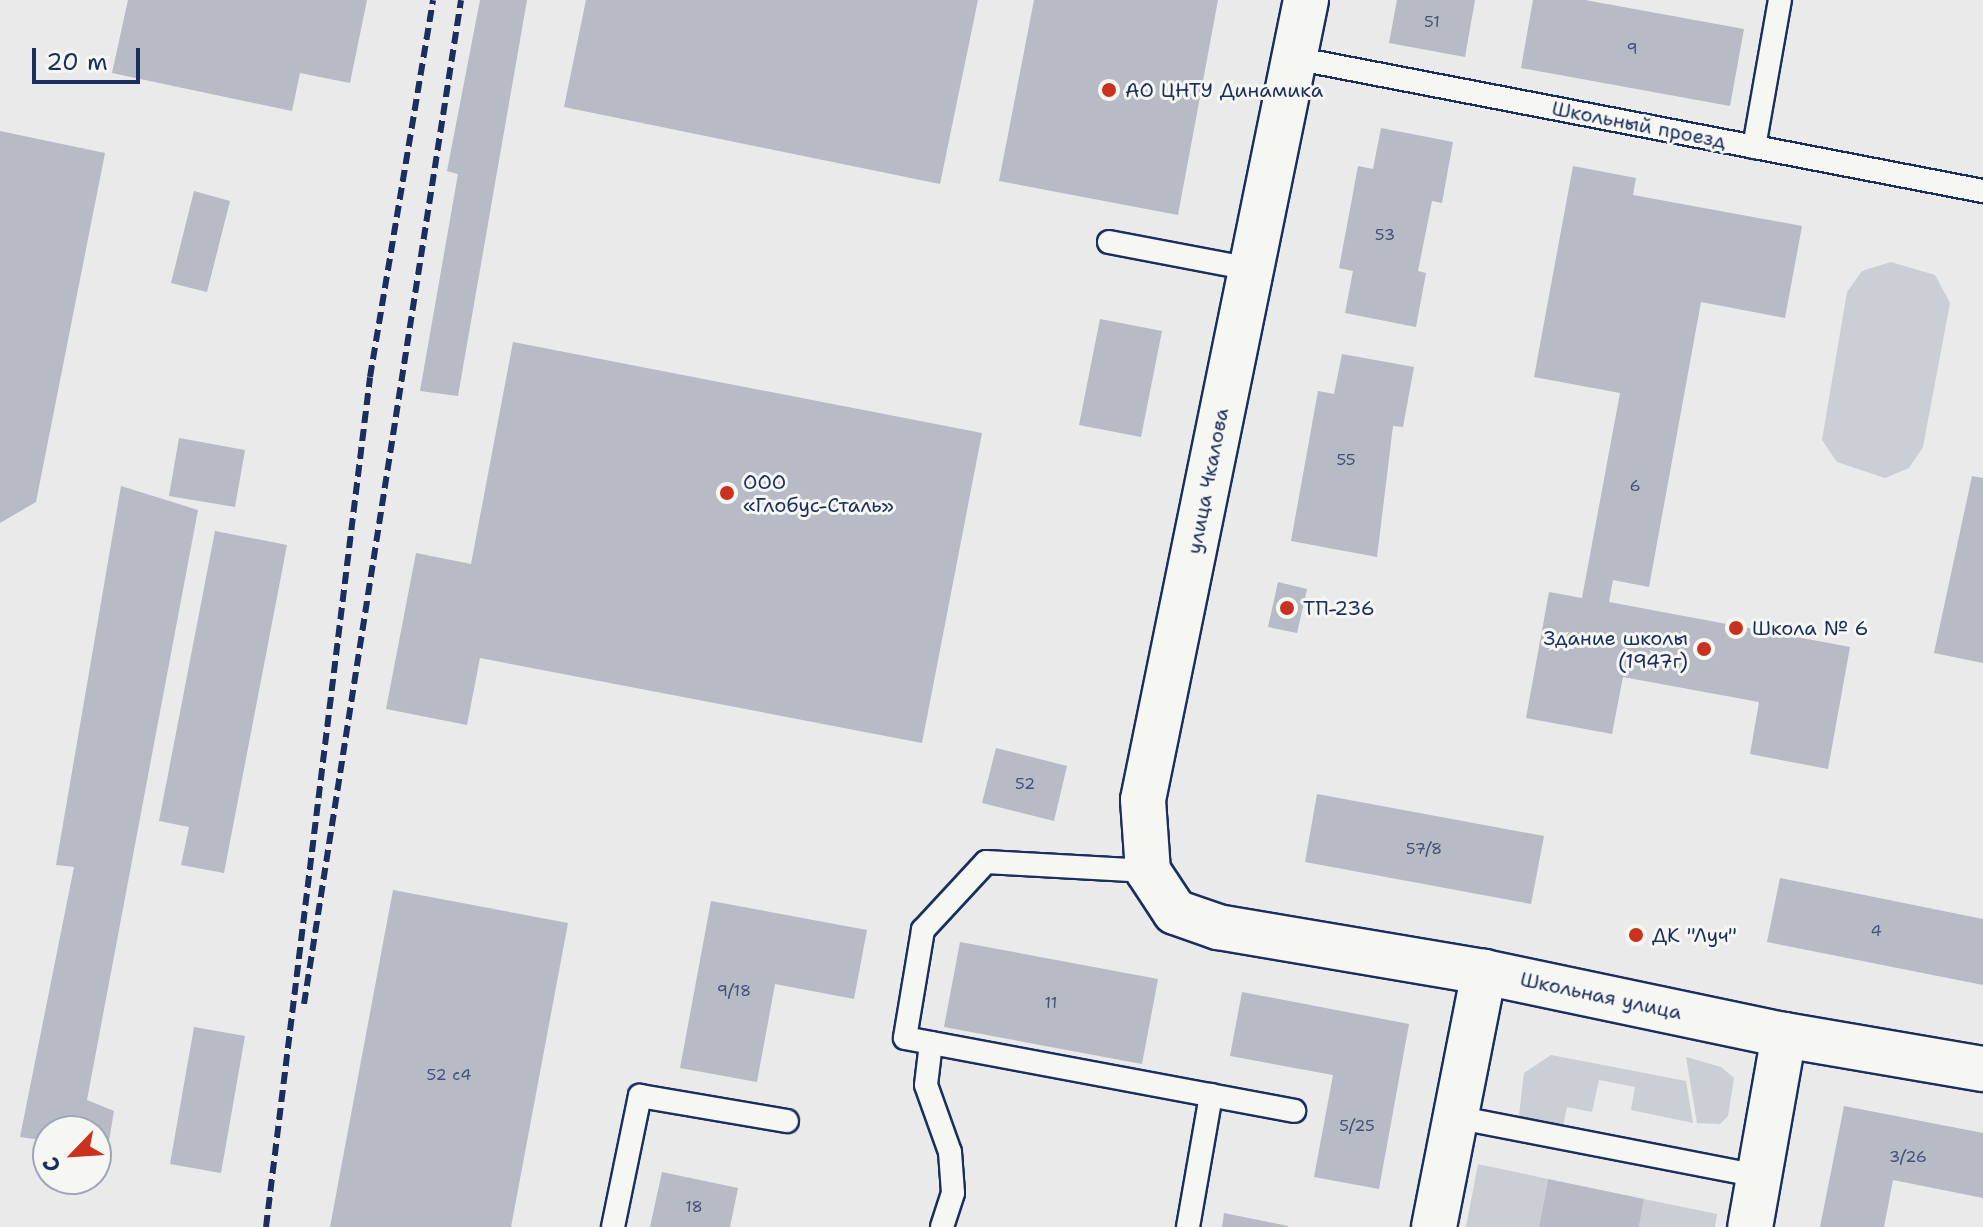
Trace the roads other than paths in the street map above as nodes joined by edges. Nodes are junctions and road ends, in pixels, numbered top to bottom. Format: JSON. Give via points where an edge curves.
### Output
{"nodes":[{"id":1,"x":1306,"y":0,"type":"edge"},
{"id":2,"x":1780,"y":0,"type":"edge"},
{"id":3,"x":1294,"y":58,"type":"junction"},
{"id":4,"x":1754,"y":147,"type":"junction"},
{"id":5,"x":1983,"y":191,"type":"edge"},
{"id":6,"x":1109,"y":242,"type":"dead end"},
{"id":7,"x":1251,"y":269,"type":"junction"},
{"id":8,"x":1148,"y":871,"type":"junction"},
{"id":9,"x":1218,"y":927,"type":"joint"},
{"id":10,"x":1484,"y":972,"type":"junction"},
{"id":11,"x":1784,"y":1035,"type":"junction"},
{"id":12,"x":931,"y":1043,"type":"junction"},
{"id":13,"x":1983,"y":1069,"type":"edge"},
{"id":14,"x":1211,"y":1095,"type":"junction"},
{"id":15,"x":1294,"y":1111,"type":"dead end"},
{"id":16,"x":1455,"y":1117,"type":"junction"},
{"id":17,"x":787,"y":1121,"type":"dead end"},
{"id":18,"x":1759,"y":1176,"type":"junction"},
{"id":19,"x":613,"y":1227,"type":"edge"},
{"id":20,"x":942,"y":1227,"type":"edge"},
{"id":21,"x":1188,"y":1227,"type":"edge"},
{"id":22,"x":1434,"y":1227,"type":"edge"},
{"id":23,"x":1750,"y":1227,"type":"edge"}],
"edges":[{"from":1,"to":3,"type":"street","name":"улица Чкалова"},
{"from":2,"to":4,"type":"lane"},
{"from":3,"to":4,"type":"lane","name":"Школьный проезд"},
{"from":3,"to":7,"type":"street","name":"улица Чкалова"},
{"from":4,"to":5,"type":"lane","name":"Школьный проезд"},
{"from":6,"to":7,"type":"lane"},
{"from":7,"to":8,"type":"street","name":"улица Чкалова","via":[[1143,800]]},
{"from":8,"to":9,"type":"street","name":"улица Чкалова","via":[[1175,912]]},
{"from":8,"to":12,"type":"lane","via":[[986,862],[923,930],[905,1038]]},
{"from":9,"to":10,"type":"street","name":"Школьная улица"},
{"from":10,"to":11,"type":"street","name":"Школьная улица"},
{"from":10,"to":16,"type":"street"},
{"from":11,"to":13,"type":"street","name":"Школьная улица"},
{"from":11,"to":18,"type":"street"},
{"from":12,"to":14,"type":"lane"},
{"from":12,"to":20,"type":"lane","via":[[926,1085],[950,1152],[953,1193]]},
{"from":14,"to":15,"type":"lane"},
{"from":14,"to":21,"type":"lane"},
{"from":16,"to":18,"type":"lane"},
{"from":16,"to":22,"type":"street"},
{"from":17,"to":19,"type":"lane","via":[[640,1096]]},
{"from":18,"to":23,"type":"street"}]}
